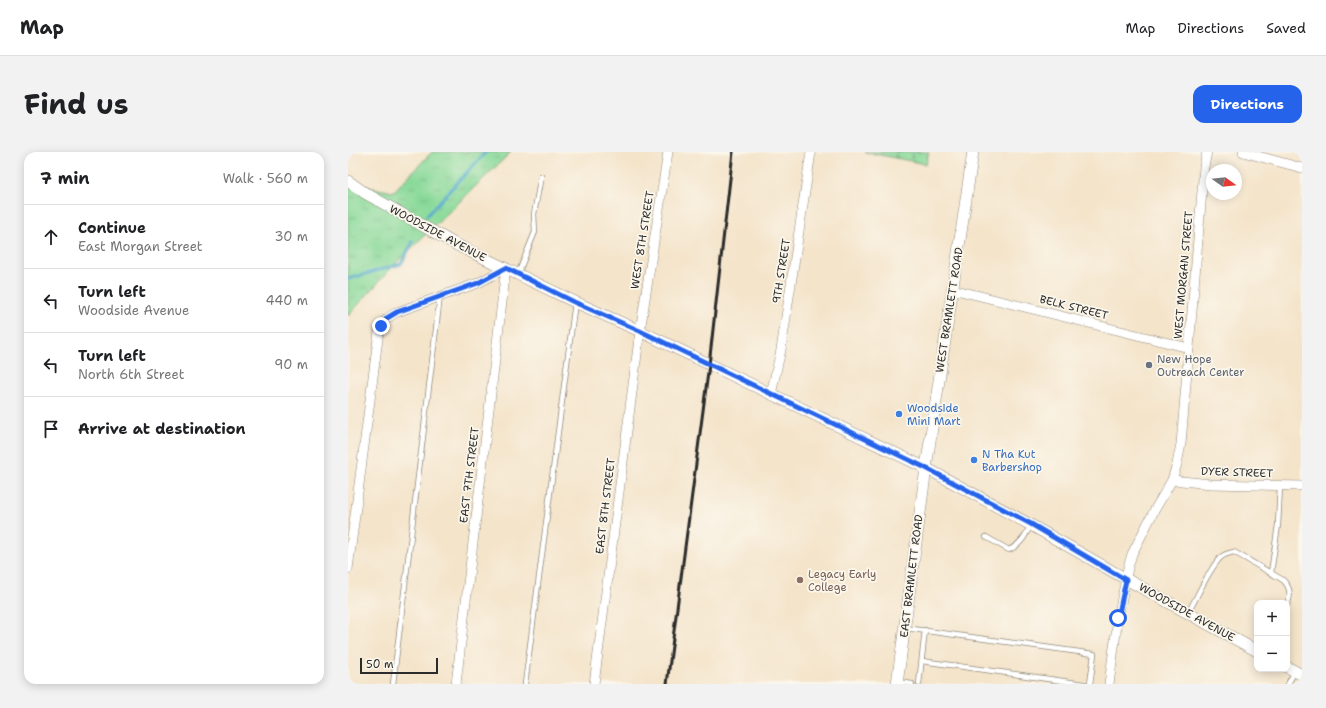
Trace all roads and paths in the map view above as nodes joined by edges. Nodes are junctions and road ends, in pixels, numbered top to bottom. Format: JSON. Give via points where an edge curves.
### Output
{"nodes":[{"id":1,"x":668,"y":152,"type":"edge"},
{"id":2,"x":811,"y":152,"type":"edge"},
{"id":3,"x":973,"y":152,"type":"edge"},
{"id":4,"x":1206,"y":152,"type":"edge"},
{"id":5,"x":1242,"y":152,"type":"edge"},
{"id":6,"x":1302,"y":168,"type":"edge"},
{"id":7,"x":541,"y":176,"type":"dead end"},
{"id":8,"x":348,"y":181,"type":"edge"},
{"id":9,"x":506,"y":268,"type":"junction"},
{"id":10,"x":518,"y":274,"type":"junction"},
{"id":11,"x":952,"y":289,"type":"junction"},
{"id":12,"x":440,"y":296,"type":"junction"},
{"id":13,"x":574,"y":302,"type":"junction"},
{"id":14,"x":640,"y":331,"type":"junction"},
{"id":15,"x":1189,"y":348,"type":"junction"},
{"id":16,"x":771,"y":394,"type":"junction"},
{"id":17,"x":926,"y":468,"type":"junction"},
{"id":18,"x":1172,"y":480,"type":"junction"},
{"id":19,"x":1280,"y":486,"type":"junction"},
{"id":20,"x":1302,"y":486,"type":"edge"},
{"id":21,"x":1031,"y":524,"type":"junction"},
{"id":22,"x":986,"y":537,"type":"dead end"},
{"id":23,"x":348,"y":569,"type":"edge"},
{"id":24,"x":1271,"y":573,"type":"junction"},
{"id":25,"x":1126,"y":580,"type":"junction"},
{"id":26,"x":1288,"y":600,"type":"edge"},
{"id":27,"x":1188,"y":613,"type":"junction"},
{"id":28,"x":905,"y":628,"type":"junction"},
{"id":29,"x":924,"y":630,"type":"junction"},
{"id":30,"x":1254,"y":649,"type":"edge"},
{"id":31,"x":922,"y":661,"type":"junction"},
{"id":32,"x":1295,"y":671,"type":"edge"},
{"id":33,"x":897,"y":683,"type":"edge"},
{"id":34,"x":393,"y":684,"type":"edge"},
{"id":35,"x":456,"y":684,"type":"edge"},
{"id":36,"x":525,"y":684,"type":"edge"},
{"id":37,"x":594,"y":684,"type":"edge"},
{"id":38,"x":912,"y":684,"type":"edge"},
{"id":39,"x":920,"y":684,"type":"edge"},
{"id":40,"x":1084,"y":684,"type":"edge"},
{"id":41,"x":1090,"y":684,"type":"edge"},
{"id":42,"x":1109,"y":684,"type":"edge"},
{"id":43,"x":1288,"y":684,"type":"edge"}],
"edges":[{"from":1,"to":14,"type":"street","name":"WEST 8TH STREET"},
{"from":2,"to":16,"type":"street","name":"9TH STREET","via":[[781,350]]},
{"from":3,"to":11,"type":"street","name":"WEST BRAMLETT ROAD"},
{"from":4,"to":15,"type":"street","name":"WEST MORGAN STREET"},
{"from":5,"to":6,"type":"street"},
{"from":7,"to":10,"type":"lane","via":[[534,214],[535,232]]},
{"from":8,"to":9,"type":"street","name":"WOODSIDE AVENUE","via":[[418,224]]},
{"from":9,"to":10,"type":"street","name":"WOODSIDE AVENUE"},
{"from":9,"to":12,"type":"street","via":[[478,283]]},
{"from":9,"to":35,"type":"street","name":"EAST 7TH STREET"},
{"from":10,"to":13,"type":"street","name":"WOODSIDE AVENUE"},
{"from":11,"to":15,"type":"street","name":"BELK STREET"},
{"from":11,"to":17,"type":"street","name":"WEST BRAMLETT ROAD"},
{"from":12,"to":23,"type":"street","via":[[397,312],[387,318],[379,331]]},
{"from":12,"to":34,"type":"lane"},
{"from":13,"to":14,"type":"street","name":"WOODSIDE AVENUE"},
{"from":13,"to":36,"type":"lane"},
{"from":14,"to":16,"type":"street","name":"WOODSIDE AVENUE"},
{"from":14,"to":37,"type":"street","name":"EAST 8TH STREET"},
{"from":15,"to":18,"type":"street","name":"WEST MORGAN STREET","via":[[1181,444]]},
{"from":16,"to":17,"type":"street","name":"WOODSIDE AVENUE"},
{"from":17,"to":21,"type":"street","name":"WOODSIDE AVENUE"},
{"from":17,"to":28,"type":"street","name":"EAST BRAMLETT ROAD"},
{"from":18,"to":19,"type":"street","name":"DYER STREET"},
{"from":18,"to":25,"type":"street","name":"WEST MORGAN STREET","via":[[1132,554]]},
{"from":19,"to":20,"type":"street","name":"DYER STREET"},
{"from":19,"to":24,"type":"lane","via":[[1278,525]]},
{"from":21,"to":22,"type":"lane","via":[[1017,547],[1009,550]]},
{"from":21,"to":25,"type":"street","name":"WOODSIDE AVENUE"},
{"from":24,"to":26,"type":"lane","via":[[1289,586]]},
{"from":24,"to":27,"type":"lane","via":[[1234,552],[1228,553],[1221,557],[1210,572]]},
{"from":25,"to":27,"type":"street","name":"WOODSIDE AVENUE"},
{"from":25,"to":42,"type":"street","name":"WEST MORGAN STREET"},
{"from":27,"to":30,"type":"street","name":"WOODSIDE AVENUE"},
{"from":28,"to":29,"type":"lane"},
{"from":28,"to":33,"type":"street","name":"EAST BRAMLETT ROAD"},
{"from":29,"to":31,"type":"lane"},
{"from":29,"to":41,"type":"lane","via":[[1094,654]]},
{"from":31,"to":39,"type":"lane"},
{"from":31,"to":40,"type":"lane"},
{"from":32,"to":43,"type":"lane"},
{"from":33,"to":38,"type":"lane"}]}
